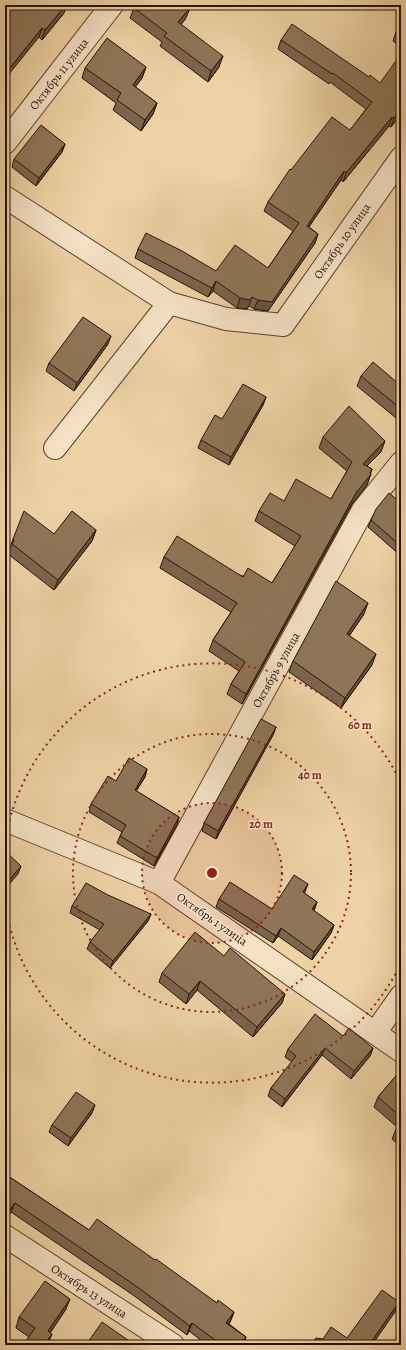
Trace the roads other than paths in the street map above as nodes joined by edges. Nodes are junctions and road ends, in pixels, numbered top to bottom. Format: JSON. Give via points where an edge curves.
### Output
{"nodes":[{"id":1,"x":112,"y":5,"type":"edge"},
{"id":2,"x":5,"y":143,"type":"edge"},
{"id":3,"x":401,"y":158,"type":"edge"},
{"id":4,"x":5,"y":197,"type":"edge"},
{"id":5,"x":169,"y":303,"type":"junction"},
{"id":6,"x":55,"y":448,"type":"dead end"},
{"id":7,"x":401,"y":463,"type":"edge"},
{"id":8,"x":5,"y":820,"type":"edge"},
{"id":9,"x":159,"y":883,"type":"junction"},
{"id":10,"x":401,"y":996,"type":"edge"},
{"id":11,"x":375,"y":1033,"type":"junction"},
{"id":12,"x":401,"y":1051,"type":"edge"},
{"id":13,"x":5,"y":1236,"type":"edge"},
{"id":14,"x":173,"y":1345,"type":"edge"}],
"edges":[{"from":1,"to":2,"type":"street","name":"Октябрь 11 улица"},
{"from":3,"to":5,"type":"street","name":"Октябрь 10 улица","via":[[283,324],[226,319]]},
{"from":4,"to":5,"type":"street"},
{"from":5,"to":6,"type":"street"},
{"from":7,"to":9,"type":"street","name":"Октябрь 9 улица","via":[[363,510]]},
{"from":8,"to":9,"type":"street","name":"Октябрь 1 улица"},
{"from":9,"to":11,"type":"street","name":"Октябрь 1 улица"},
{"from":10,"to":11,"type":"street"},
{"from":11,"to":12,"type":"street","name":"Октябрь 1 улица"},
{"from":13,"to":14,"type":"street","name":"Октябрь 13 улица"}]}
